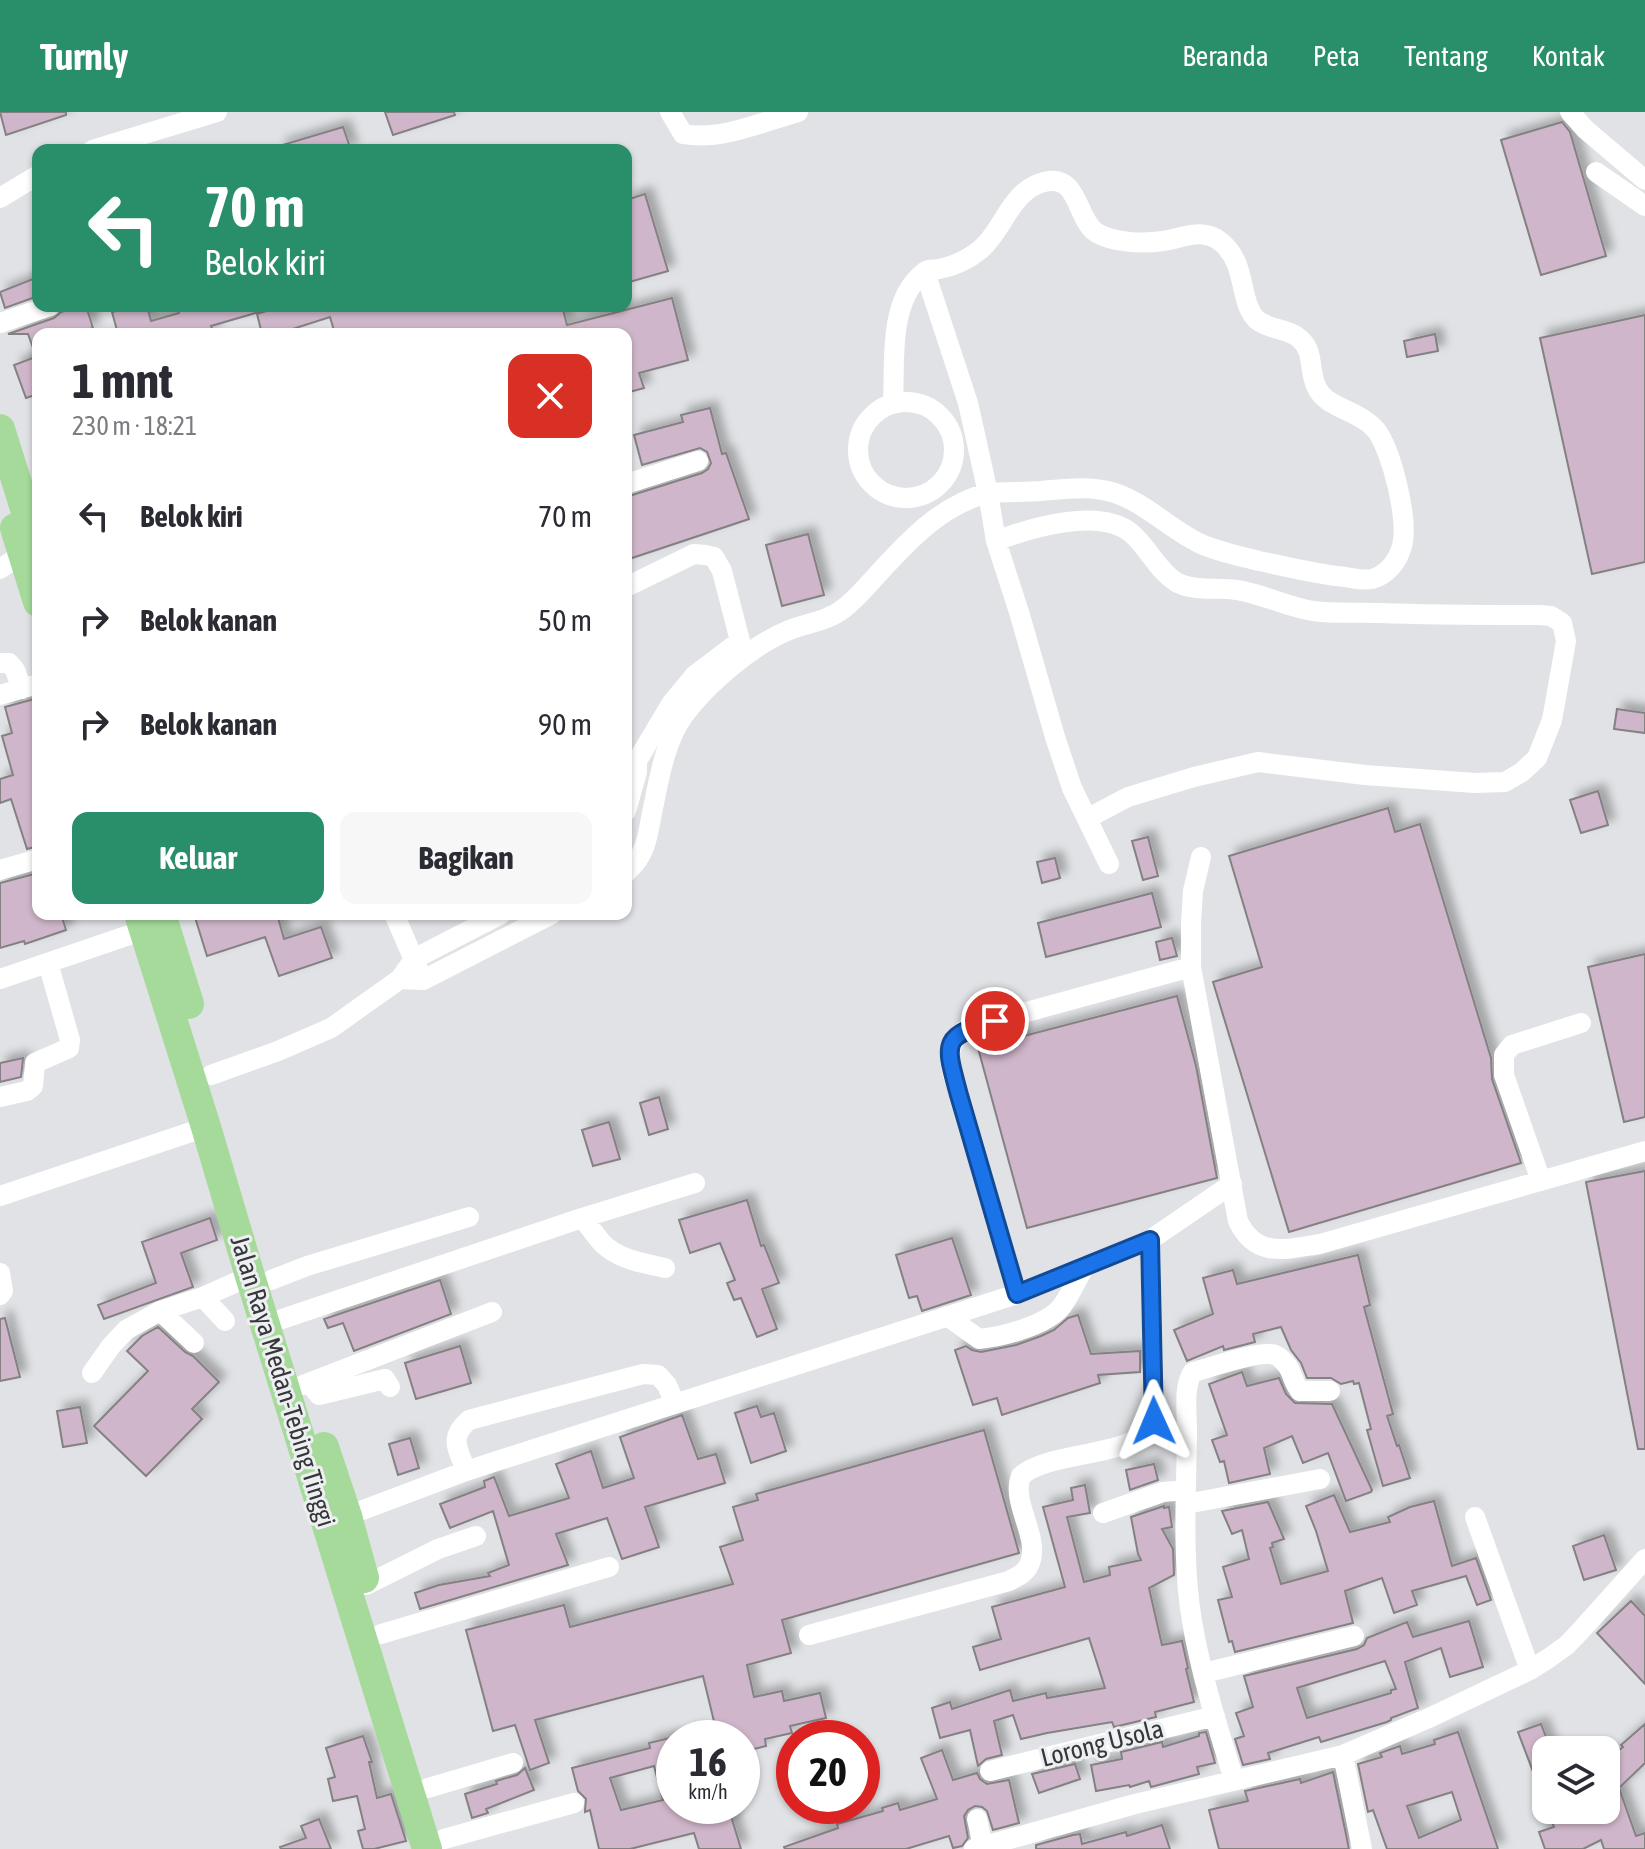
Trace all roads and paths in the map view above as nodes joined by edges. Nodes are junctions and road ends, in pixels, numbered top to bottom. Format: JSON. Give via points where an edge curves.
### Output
{"nodes":[{"id":1,"x":217,"y":112,"type":"edge"},
{"id":2,"x":670,"y":112,"type":"edge"},
{"id":3,"x":798,"y":112,"type":"edge"},
{"id":4,"x":1570,"y":113,"type":"edge"},
{"id":5,"x":112,"y":144,"type":"edge"},
{"id":6,"x":1596,"y":172,"type":"dead end"},
{"id":7,"x":32,"y":179,"type":"edge"},
{"id":8,"x":1645,"y":180,"type":"edge"},
{"id":9,"x":0,"y":198,"type":"edge"},
{"id":10,"x":1645,"y":206,"type":"edge"},
{"id":11,"x":925,"y":272,"type":"junction"},
{"id":12,"x":32,"y":312,"type":"edge"},
{"id":13,"x":0,"y":323,"type":"edge"},
{"id":14,"x":893,"y":403,"type":"junction"},
{"id":15,"x":0,"y":429,"type":"edge"},
{"id":16,"x":698,"y":461,"type":"dead end"},
{"id":17,"x":4,"y":473,"type":"edge"},
{"id":18,"x":632,"y":482,"type":"edge"},
{"id":19,"x":988,"y":493,"type":"junction"},
{"id":20,"x":6,"y":522,"type":"edge"},
{"id":21,"x":996,"y":541,"type":"junction"},
{"id":22,"x":20,"y":558,"type":"edge"},
{"id":23,"x":632,"y":584,"type":"edge"},
{"id":24,"x":32,"y":587,"type":"edge"},
{"id":25,"x":0,"y":663,"type":"edge"},
{"id":26,"x":30,"y":687,"type":"edge"},
{"id":27,"x":0,"y":695,"type":"edge"},
{"id":28,"x":632,"y":788,"type":"edge"},
{"id":29,"x":1088,"y":818,"type":"junction"},
{"id":30,"x":1201,"y":857,"type":"dead end"},
{"id":31,"x":32,"y":861,"type":"edge"},
{"id":32,"x":1109,"y":864,"type":"dead end"},
{"id":33,"x":632,"y":866,"type":"edge"},
{"id":34,"x":0,"y":870,"type":"edge"},
{"id":35,"x":146,"y":920,"type":"edge"},
{"id":36,"x":148,"y":920,"type":"edge"},
{"id":37,"x":148,"y":920,"type":"edge"},
{"id":38,"x":397,"y":920,"type":"edge"},
{"id":39,"x":489,"y":920,"type":"edge"},
{"id":40,"x":540,"y":920,"type":"edge"},
{"id":41,"x":414,"y":959,"type":"junction"},
{"id":42,"x":48,"y":963,"type":"junction"},
{"id":43,"x":1191,"y":967,"type":"junction"},
{"id":44,"x":0,"y":979,"type":"edge"},
{"id":45,"x":400,"y":979,"type":"junction"},
{"id":46,"x":423,"y":980,"type":"junction"},
{"id":47,"x":1581,"y":1023,"type":"dead end"},
{"id":48,"x":211,"y":1075,"type":"junction"},
{"id":49,"x":0,"y":1097,"type":"edge"},
{"id":50,"x":206,"y":1127,"type":"junction"},
{"id":51,"x":1645,"y":1151,"type":"edge"},
{"id":52,"x":1541,"y":1181,"type":"junction"},
{"id":53,"x":695,"y":1183,"type":"dead end"},
{"id":54,"x":1232,"y":1184,"type":"junction"},
{"id":55,"x":0,"y":1196,"type":"edge"},
{"id":56,"x":469,"y":1217,"type":"dead end"},
{"id":57,"x":582,"y":1218,"type":"junction"},
{"id":58,"x":1150,"y":1240,"type":"junction"},
{"id":59,"x":1085,"y":1266,"type":"junction"},
{"id":60,"x":665,"y":1268,"type":"dead end"},
{"id":61,"x":0,"y":1273,"type":"edge"},
{"id":62,"x":260,"y":1278,"type":"junction"},
{"id":63,"x":1017,"y":1294,"type":"junction"},
{"id":64,"x":0,"y":1295,"type":"edge"},
{"id":65,"x":203,"y":1297,"type":"junction"},
{"id":66,"x":160,"y":1311,"type":"junction"},
{"id":67,"x":492,"y":1312,"type":"dead end"},
{"id":68,"x":947,"y":1316,"type":"junction"},
{"id":69,"x":282,"y":1319,"type":"junction"},
{"id":70,"x":225,"y":1321,"type":"dead end"},
{"id":71,"x":194,"y":1343,"type":"dead end"},
{"id":72,"x":92,"y":1373,"type":"dead end"},
{"id":73,"x":308,"y":1383,"type":"junction"},
{"id":74,"x":390,"y":1387,"type":"dead end"},
{"id":75,"x":1330,"y":1391,"type":"dead end"},
{"id":76,"x":675,"y":1404,"type":"junction"},
{"id":77,"x":466,"y":1471,"type":"junction"},
{"id":78,"x":1320,"y":1479,"type":"dead end"},
{"id":79,"x":1185,"y":1497,"type":"junction"},
{"id":80,"x":1103,"y":1513,"type":"dead end"},
{"id":81,"x":347,"y":1516,"type":"junction"},
{"id":82,"x":1475,"y":1517,"type":"dead end"},
{"id":83,"x":476,"y":1536,"type":"dead end"},
{"id":84,"x":1645,"y":1559,"type":"edge"},
{"id":85,"x":609,"y":1567,"type":"dead end"},
{"id":86,"x":366,"y":1585,"type":"junction"},
{"id":87,"x":381,"y":1634,"type":"junction"},
{"id":88,"x":809,"y":1635,"type":"dead end"},
{"id":89,"x":1354,"y":1636,"type":"dead end"},
{"id":90,"x":1530,"y":1670,"type":"junction"},
{"id":91,"x":1204,"y":1673,"type":"junction"},
{"id":92,"x":1215,"y":1716,"type":"junction"},
{"id":93,"x":1343,"y":1755,"type":"junction"},
{"id":94,"x":513,"y":1763,"type":"dead end"},
{"id":95,"x":990,"y":1771,"type":"dead end"},
{"id":96,"x":1234,"y":1780,"type":"junction"},
{"id":97,"x":428,"y":1788,"type":"junction"},
{"id":98,"x":574,"y":1803,"type":"dead end"},
{"id":99,"x":977,"y":1819,"type":"dead end"},
{"id":100,"x":1032,"y":1841,"type":"edge"},
{"id":101,"x":439,"y":1846,"type":"edge"},
{"id":102,"x":987,"y":1847,"type":"edge"},
{"id":103,"x":1362,"y":1849,"type":"edge"}],
"edges":[{"from":1,"to":5,"type":"street"},
{"from":2,"to":3,"type":"street","via":[[683,134],[700,137]]},
{"from":4,"to":8,"type":"street"},
{"from":6,"to":10,"type":"street"},
{"from":7,"to":9,"type":"street"},
{"from":11,"to":14,"type":"street","via":[[899,310]]},
{"from":11,"to":19,"type":"street","via":[[968,403]]},
{"from":11,"to":19,"type":"street","via":[[972,256],[1019,198],[1047,181],[1072,192],[1098,234],[1135,243],[1207,234],[1231,252],[1257,320],[1301,339],[1325,399],[1360,416],[1377,432],[1398,490],[1403,544],[1398,558],[1380,576],[1363,580],[1314,574],[1200,544],[1136,501],[1112,492],[1067,488]]},
{"from":12,"to":13,"type":"street"},
{"from":14,"to":14,"type":"street","via":[[926,406],[940,415],[953,437],[954,462],[947,478],[920,497],[886,495],[862,471],[859,438],[866,422]]},
{"from":15,"to":17,"type":"highway"},
{"from":16,"to":18,"type":"street"},
{"from":17,"to":20,"type":"highway"},
{"from":17,"to":22,"type":"highway"},
{"from":19,"to":21,"type":"street"},
{"from":19,"to":33,"type":"street","via":[[917,532],[840,611],[764,642],[725,671],[683,716],[667,749],[648,833]]},
{"from":20,"to":22,"type":"highway"},
{"from":21,"to":29,"type":"street","via":[[1059,750]]},
{"from":21,"to":29,"type":"street","via":[[1032,527],[1105,522],[1130,532],[1178,583],[1200,588],[1238,590],[1312,611],[1539,615],[1562,623],[1566,641],[1552,720],[1537,758],[1505,782],[1365,775],[1258,762],[1128,797]]},
{"from":22,"to":24,"type":"highway"},
{"from":23,"to":28,"type":"street","via":[[694,554],[714,557],[740,641],[695,675],[671,704],[637,761]]},
{"from":25,"to":26,"type":"street","via":[[9,663]]},
{"from":26,"to":27,"type":"street"},
{"from":29,"to":32,"type":"street"},
{"from":30,"to":43,"type":"street","via":[[1193,891]]},
{"from":31,"to":34,"type":"street"},
{"from":35,"to":42,"type":"street"},
{"from":36,"to":48,"type":"highway","name":"Jalan Raya Medan-Tebing Tinggi"},
{"from":37,"to":50,"type":"highway","name":"Jalan Raya Medan-Tebing Tinggi"},
{"from":38,"to":41,"type":"street"},
{"from":39,"to":41,"type":"street"},
{"from":40,"to":46,"type":"street"},
{"from":41,"to":45,"type":"street"},
{"from":41,"to":46,"type":"street"},
{"from":42,"to":44,"type":"street"},
{"from":42,"to":49,"type":"street","via":[[69,1048],[35,1063],[35,1079],[27,1091]]},
{"from":43,"to":54,"type":"street"},
{"from":43,"to":63,"type":"street","via":[[968,1028],[950,1045],[951,1067]]},
{"from":45,"to":46,"type":"street"},
{"from":45,"to":48,"type":"street","via":[[331,1028]]},
{"from":47,"to":52,"type":"street","via":[[1512,1045],[1504,1055],[1504,1075]]},
{"from":48,"to":62,"type":"highway","name":"Jalan Raya Medan-Tebing Tinggi"},
{"from":50,"to":55,"type":"street"},
{"from":50,"to":62,"type":"highway","name":"Jalan Raya Medan-Tebing Tinggi"},
{"from":51,"to":52,"type":"street"},
{"from":52,"to":54,"type":"street","via":[[1286,1249],[1266,1249],[1243,1231]]},
{"from":53,"to":57,"type":"street"},
{"from":54,"to":58,"type":"street"},
{"from":56,"to":62,"type":"street"},
{"from":57,"to":60,"type":"street","via":[[615,1252]]},
{"from":57,"to":69,"type":"street"},
{"from":58,"to":59,"type":"street"},
{"from":58,"to":88,"type":"street","via":[[1154,1421],[1148,1431],[1133,1442],[1036,1465],[1021,1476],[1017,1490],[1031,1542],[1029,1566],[1021,1574]]},
{"from":59,"to":63,"type":"street"},
{"from":59,"to":68,"type":"street","via":[[1061,1307],[1036,1325],[979,1339]]},
{"from":61,"to":64,"type":"street"},
{"from":62,"to":65,"type":"street"},
{"from":62,"to":69,"type":"highway","name":"Jalan Raya Medan-Tebing Tinggi"},
{"from":62,"to":101,"type":"highway","name":"Jalan Raya Medan-Tebing Tinggi"},
{"from":63,"to":68,"type":"street"},
{"from":65,"to":66,"type":"street"},
{"from":65,"to":70,"type":"street"},
{"from":66,"to":71,"type":"street"},
{"from":66,"to":72,"type":"street","via":[[126,1330]]},
{"from":67,"to":73,"type":"street"},
{"from":68,"to":76,"type":"street"},
{"from":69,"to":73,"type":"highway","name":"Jalan Raya Medan-Tebing Tinggi"},
{"from":73,"to":74,"type":"street","via":[[319,1395],[385,1379]]},
{"from":73,"to":81,"type":"highway","name":"Jalan Raya Medan-Tebing Tinggi"},
{"from":75,"to":79,"type":"street","via":[[1300,1391],[1277,1355],[1259,1354],[1193,1372],[1187,1383]]},
{"from":76,"to":77,"type":"street"},
{"from":76,"to":77,"type":"street","via":[[658,1375],[643,1374],[469,1420],[456,1441]]},
{"from":77,"to":81,"type":"street"},
{"from":78,"to":79,"type":"street"},
{"from":79,"to":80,"type":"street","via":[[1163,1492]]},
{"from":79,"to":91,"type":"street","via":[[1188,1594]]},
{"from":81,"to":86,"type":"highway","name":"Jalan Raya Medan-Tebing Tinggi"},
{"from":82,"to":90,"type":"street"},
{"from":83,"to":86,"type":"street"},
{"from":84,"to":90,"type":"street","via":[[1567,1645]]},
{"from":85,"to":87,"type":"street"},
{"from":86,"to":87,"type":"highway","name":"Jalan Raya Medan-Tebing Tinggi"},
{"from":87,"to":97,"type":"highway","name":"Jalan Raya Medan-Tebing Tinggi"},
{"from":89,"to":91,"type":"street"},
{"from":90,"to":93,"type":"street"},
{"from":91,"to":92,"type":"street"},
{"from":92,"to":95,"type":"street","name":"Lorong Usola"},
{"from":92,"to":96,"type":"street"},
{"from":93,"to":96,"type":"street"},
{"from":93,"to":103,"type":"street"},
{"from":94,"to":97,"type":"street"},
{"from":96,"to":100,"type":"street","via":[[1135,1804]]},
{"from":97,"to":101,"type":"highway","name":"Jalan Raya Medan-Tebing Tinggi"},
{"from":98,"to":101,"type":"street"},
{"from":99,"to":102,"type":"street"},
{"from":100,"to":102,"type":"street"}]}
